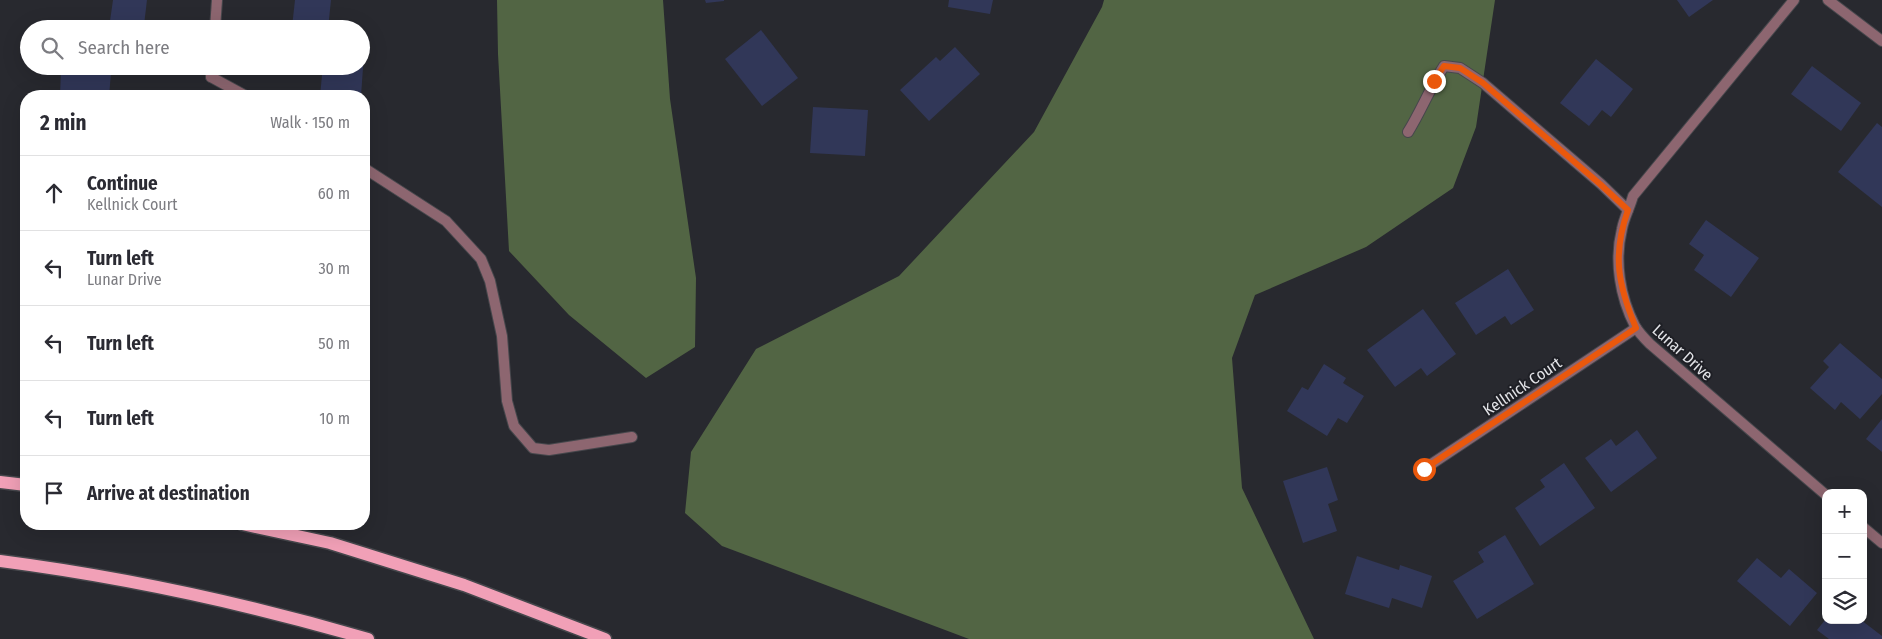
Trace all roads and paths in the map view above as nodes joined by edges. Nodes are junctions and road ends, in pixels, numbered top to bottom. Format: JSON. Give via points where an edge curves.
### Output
{"nodes":[{"id":1,"x":217,"y":0,"type":"edge"},
{"id":2,"x":1794,"y":0,"type":"edge"},
{"id":3,"x":1828,"y":0,"type":"edge"},
{"id":4,"x":216,"y":20,"type":"edge"},
{"id":5,"x":1882,"y":41,"type":"edge"},
{"id":6,"x":211,"y":75,"type":"edge"},
{"id":7,"x":235,"y":90,"type":"edge"},
{"id":8,"x":1408,"y":132,"type":"dead end"},
{"id":9,"x":370,"y":172,"type":"edge"},
{"id":10,"x":1628,"y":210,"type":"junction"},
{"id":11,"x":1636,"y":328,"type":"junction"},
{"id":12,"x":632,"y":437,"type":"dead end"},
{"id":13,"x":1424,"y":469,"type":"dead end"},
{"id":14,"x":0,"y":482,"type":"edge"},
{"id":15,"x":20,"y":485,"type":"edge"},
{"id":16,"x":1822,"y":492,"type":"edge"},
{"id":17,"x":270,"y":530,"type":"edge"},
{"id":18,"x":1867,"y":530,"type":"edge"},
{"id":19,"x":1882,"y":543,"type":"edge"},
{"id":20,"x":0,"y":560,"type":"edge"},
{"id":21,"x":368,"y":639,"type":"edge"},
{"id":22,"x":605,"y":639,"type":"edge"}],
"edges":[{"from":1,"to":4,"type":"street"},
{"from":2,"to":10,"type":"street","name":"Lunar Drive","via":[[1633,196]]},
{"from":3,"to":5,"type":"street"},
{"from":6,"to":7,"type":"street"},
{"from":8,"to":10,"type":"street","via":[[1444,66],[1460,68],[1483,83]]},
{"from":9,"to":12,"type":"street","via":[[446,221],[480,259],[490,281],[502,336],[509,409],[514,426],[533,448],[550,450]]},
{"from":10,"to":11,"type":"street","name":"Lunar Drive","via":[[1619,251],[1620,280],[1625,303]]},
{"from":11,"to":13,"type":"street","name":"Kellnick Court"},
{"from":11,"to":16,"type":"street","name":"Lunar Drive","via":[[1650,344]]},
{"from":14,"to":15,"type":"main road"},
{"from":17,"to":22,"type":"main road","via":[[330,543],[455,582]]},
{"from":18,"to":19,"type":"street"},
{"from":20,"to":21,"type":"main road","via":[[73,570],[180,592],[308,621]]}]}
